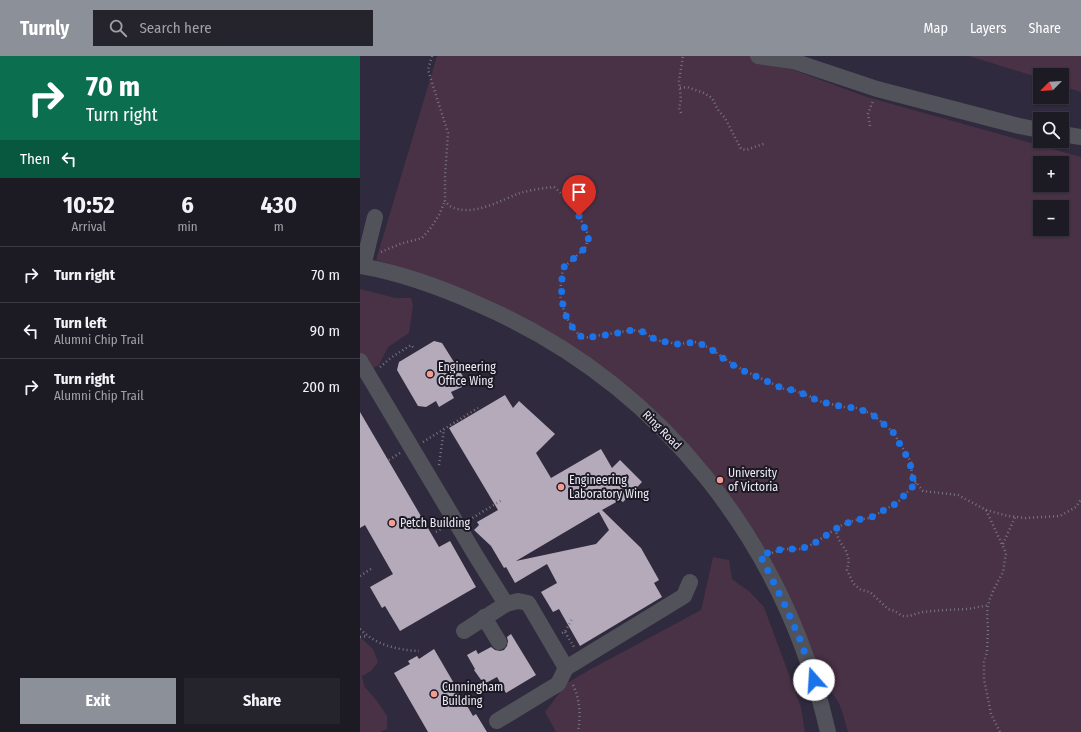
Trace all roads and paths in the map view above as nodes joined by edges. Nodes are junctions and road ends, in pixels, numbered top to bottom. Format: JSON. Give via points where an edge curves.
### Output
{"nodes":[{"id":1,"x":432,"y":56,"type":"edge"},
{"id":2,"x":683,"y":56,"type":"edge"},
{"id":3,"x":758,"y":56,"type":"edge"},
{"id":4,"x":680,"y":88,"type":"junction"},
{"id":5,"x":877,"y":89,"type":"junction"},
{"id":6,"x":681,"y":113,"type":"dead end"},
{"id":7,"x":870,"y":126,"type":"dead end"},
{"id":8,"x":1033,"y":129,"type":"edge"},
{"id":9,"x":1069,"y":135,"type":"edge"},
{"id":10,"x":1081,"y":137,"type":"edge"},
{"id":11,"x":766,"y":143,"type":"dead end"},
{"id":12,"x":445,"y":201,"type":"junction"},
{"id":13,"x":375,"y":216,"type":"dead end"},
{"id":14,"x":363,"y":263,"type":"edge"},
{"id":15,"x":415,"y":349,"type":"dead end"},
{"id":16,"x":364,"y":371,"type":"edge"},
{"id":17,"x":478,"y":408,"type":"dead end"},
{"id":18,"x":444,"y":428,"type":"junction"},
{"id":19,"x":412,"y":449,"type":"junction"},
{"id":20,"x":395,"y":456,"type":"dead end"},
{"id":21,"x":389,"y":460,"type":"dead end"},
{"id":22,"x":438,"y":472,"type":"dead end"},
{"id":23,"x":917,"y":482,"type":"junction"},
{"id":24,"x":1081,"y":499,"type":"edge"},
{"id":25,"x":502,"y":500,"type":"dead end"},
{"id":26,"x":986,"y":510,"type":"junction"},
{"id":27,"x":1015,"y":516,"type":"junction"},
{"id":28,"x":458,"y":527,"type":"junction"},
{"id":29,"x":835,"y":529,"type":"junction"},
{"id":30,"x":1003,"y":544,"type":"junction"},
{"id":31,"x":760,"y":555,"type":"junction"},
{"id":32,"x":371,"y":569,"type":"dead end"},
{"id":33,"x":360,"y":576,"type":"edge"},
{"id":34,"x":690,"y":582,"type":"dead end"},
{"id":35,"x":506,"y":604,"type":"junction"},
{"id":36,"x":989,"y":605,"type":"junction"},
{"id":37,"x":484,"y":617,"type":"junction"},
{"id":38,"x":572,"y":619,"type":"dead end"},
{"id":39,"x":360,"y":629,"type":"edge"},
{"id":40,"x":464,"y":631,"type":"dead end"},
{"id":41,"x":367,"y":636,"type":"junction"},
{"id":42,"x":360,"y":637,"type":"edge"},
{"id":43,"x":499,"y":642,"type":"dead end"},
{"id":44,"x":419,"y":651,"type":"dead end"},
{"id":45,"x":580,"y":659,"type":"junction"},
{"id":46,"x":564,"y":671,"type":"junction"},
{"id":47,"x":497,"y":721,"type":"dead end"},
{"id":48,"x":578,"y":732,"type":"edge"},
{"id":49,"x":828,"y":732,"type":"edge"},
{"id":50,"x":1000,"y":732,"type":"edge"}],
"edges":[{"from":1,"to":12,"type":"path","via":[[428,70],[448,133]]},
{"from":2,"to":4,"type":"path"},
{"from":3,"to":5,"type":"street","via":[[793,61]]},
{"from":4,"to":6,"type":"path"},
{"from":4,"to":11,"type":"path","via":[[687,87],[712,98],[740,149],[746,150]]},
{"from":5,"to":7,"type":"path","via":[[868,114]]},
{"from":5,"to":8,"type":"street"},
{"from":9,"to":10,"type":"street"},
{"from":12,"to":14,"type":"path","via":[[439,215],[422,238],[400,244]]},
{"from":12,"to":23,"type":"path","via":[[452,207],[465,210],[486,207],[522,193],[554,187],[574,207],[589,237],[585,248],[563,268],[561,282],[561,299],[572,328],[578,335],[583,338],[633,330],[644,332],[656,340],[678,344],[697,342],[742,370],[784,389],[793,390],[818,401],[857,408],[872,414],[893,432],[910,462],[912,477]]},
{"from":13,"to":14,"type":"street"},
{"from":14,"to":31,"type":"street","name":"Ring Road","via":[[451,292],[500,314],[552,342],[590,367],[632,400],[680,447],[734,514]]},
{"from":15,"to":16,"type":"path","via":[[411,345]]},
{"from":16,"to":19,"type":"street"},
{"from":17,"to":18,"type":"path"},
{"from":18,"to":19,"type":"path"},
{"from":18,"to":22,"type":"path"},
{"from":19,"to":28,"type":"street"},
{"from":20,"to":21,"type":"path"},
{"from":23,"to":26,"type":"path","via":[[923,491],[958,496]]},
{"from":23,"to":29,"type":"path","via":[[897,503],[884,511]]},
{"from":24,"to":27,"type":"path","via":[[1076,507],[1060,516]]},
{"from":25,"to":28,"type":"path"},
{"from":26,"to":27,"type":"path"},
{"from":26,"to":30,"type":"path"},
{"from":27,"to":30,"type":"path"},
{"from":28,"to":35,"type":"street"},
{"from":29,"to":31,"type":"path","via":[[801,549],[783,549]]},
{"from":29,"to":36,"type":"path","via":[[846,551],[849,560],[847,570],[853,583],[861,590],[870,592],[888,609],[902,616]]},
{"from":30,"to":36,"type":"path","via":[[1006,553],[1003,572]]},
{"from":31,"to":49,"type":"street","name":"Ring Road","via":[[801,642]]},
{"from":32,"to":33,"type":"path"},
{"from":34,"to":45,"type":"street","via":[[684,596]]},
{"from":35,"to":37,"type":"street"},
{"from":35,"to":46,"type":"street","via":[[518,601],[528,603]]},
{"from":36,"to":50,"type":"path","via":[[984,679],[991,714]]},
{"from":37,"to":40,"type":"street"},
{"from":37,"to":43,"type":"street"},
{"from":38,"to":45,"type":"path","via":[[565,632]]},
{"from":39,"to":41,"type":"path"},
{"from":41,"to":42,"type":"path"},
{"from":41,"to":44,"type":"path","via":[[386,646]]},
{"from":45,"to":46,"type":"street"},
{"from":46,"to":47,"type":"street","via":[[558,684]]},
{"from":46,"to":48,"type":"path","via":[[577,694],[580,719]]}]}
